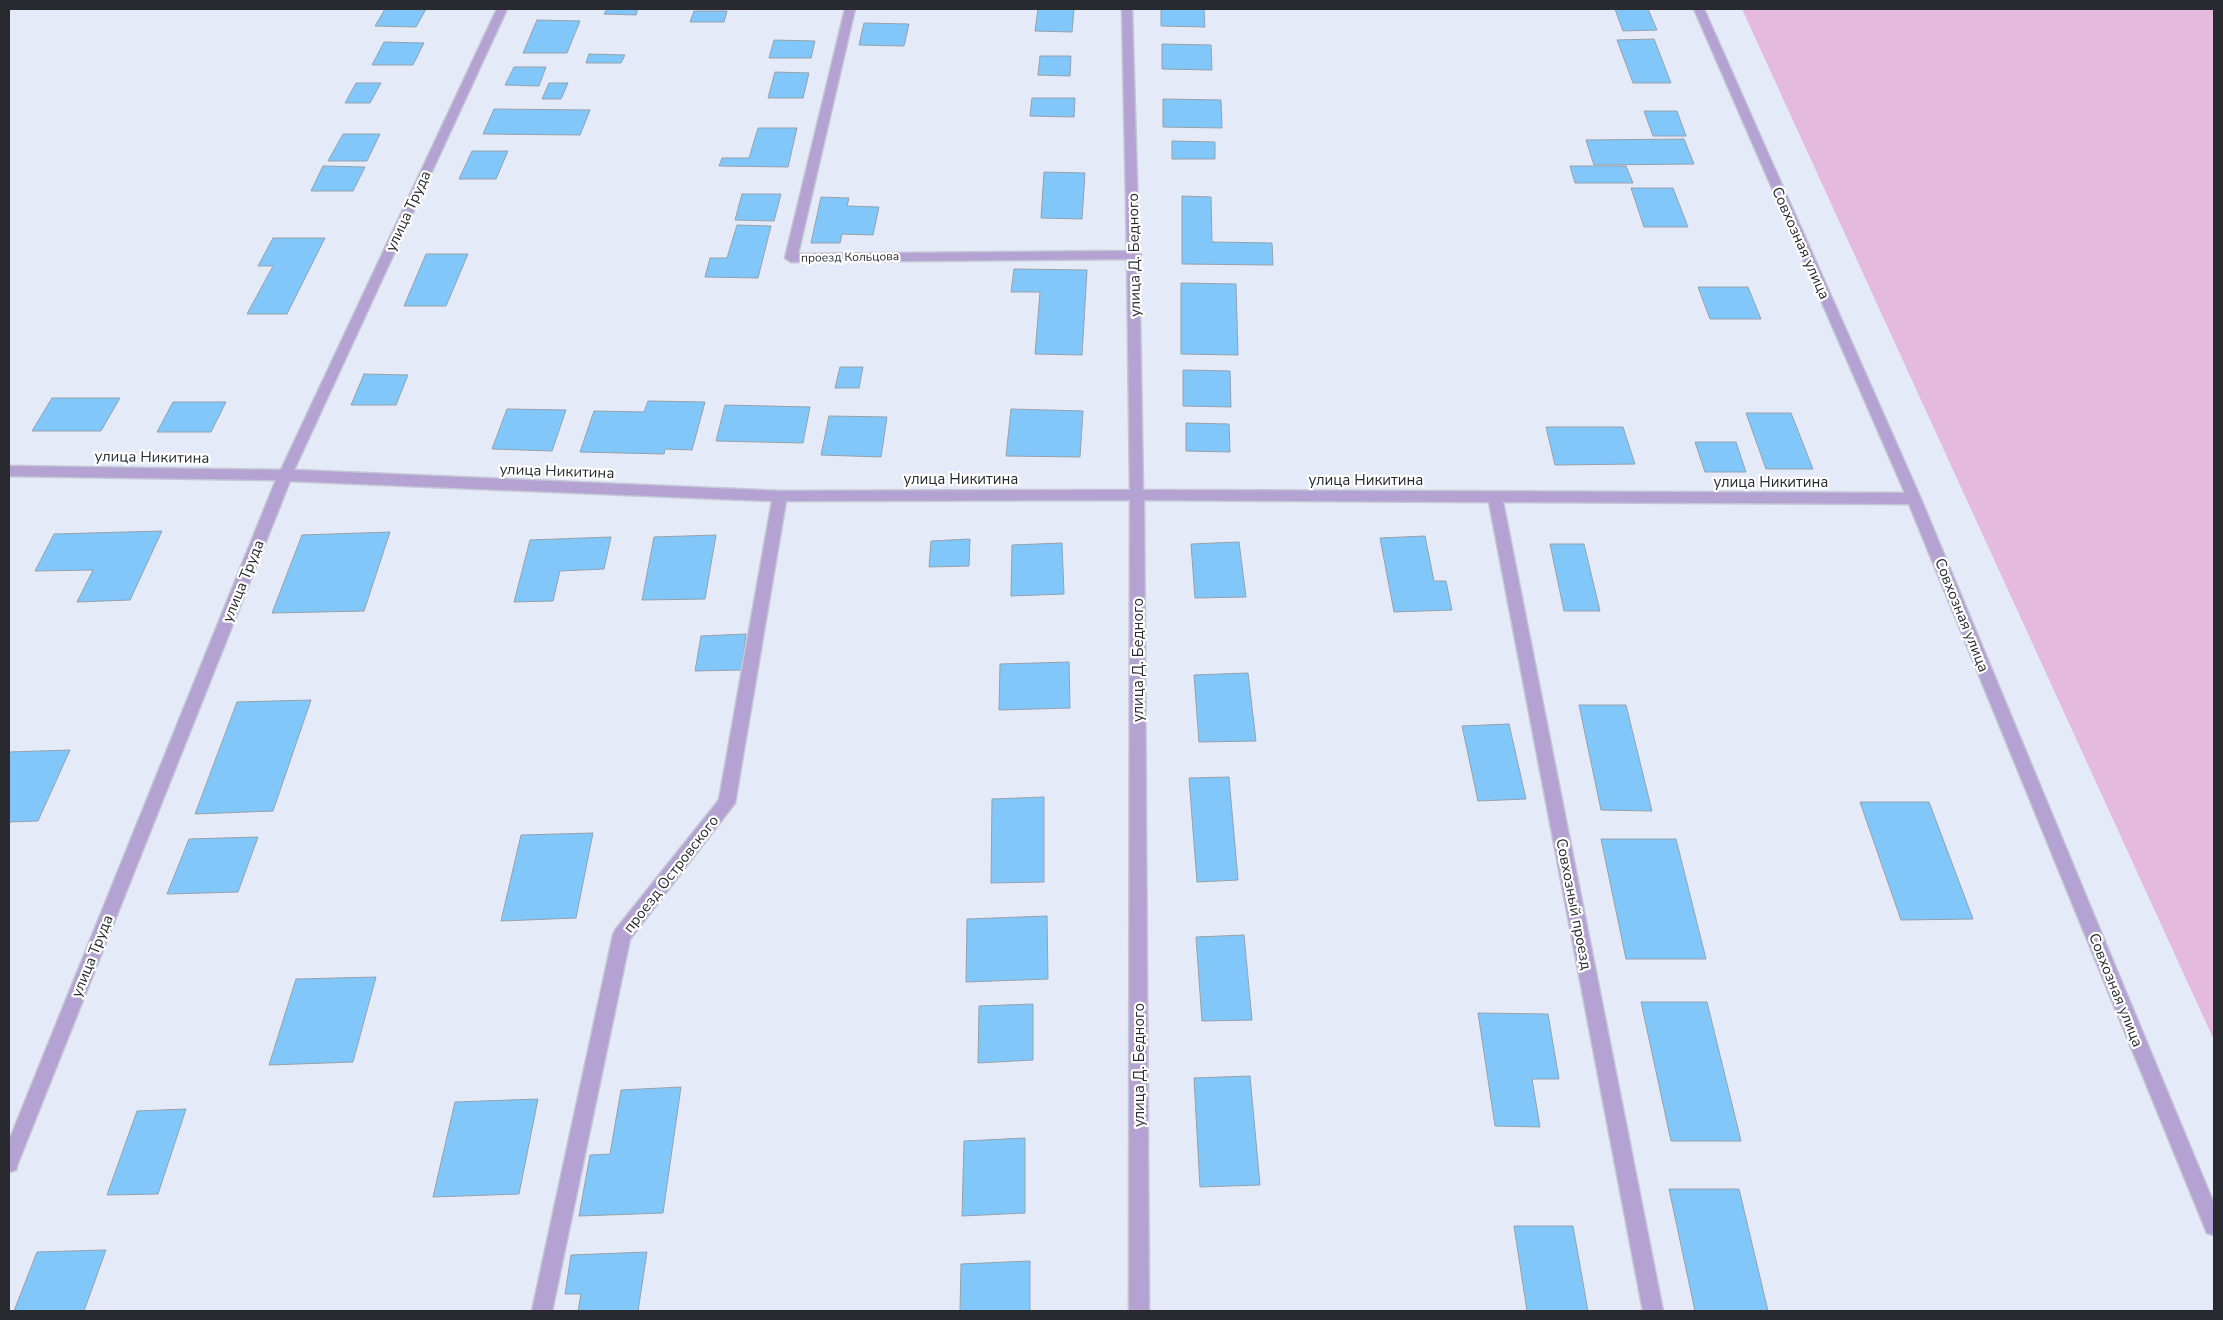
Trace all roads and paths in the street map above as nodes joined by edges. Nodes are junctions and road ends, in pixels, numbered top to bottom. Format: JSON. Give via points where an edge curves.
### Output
{"nodes":[{"id":1,"x":502,"y":9,"type":"edge"},
{"id":2,"x":850,"y":9,"type":"edge"},
{"id":3,"x":1127,"y":9,"type":"edge"},
{"id":4,"x":1699,"y":9,"type":"edge"},
{"id":5,"x":1135,"y":255,"type":"junction"},
{"id":6,"x":9,"y":471,"type":"edge"},
{"id":7,"x":285,"y":475,"type":"junction"},
{"id":8,"x":1138,"y":495,"type":"junction"},
{"id":9,"x":780,"y":496,"type":"junction"},
{"id":10,"x":1495,"y":497,"type":"junction"},
{"id":11,"x":1914,"y":499,"type":"junction"},
{"id":12,"x":9,"y":1163,"type":"edge"},
{"id":13,"x":2214,"y":1226,"type":"edge"},
{"id":14,"x":542,"y":1311,"type":"edge"},
{"id":15,"x":1139,"y":1311,"type":"edge"},
{"id":16,"x":1653,"y":1311,"type":"edge"}],
"edges":[{"from":1,"to":7,"type":"street","name":"улица Труда"},
{"from":2,"to":5,"type":"street","name":"проезд Кольцова","via":[[791,258]]},
{"from":3,"to":5,"type":"street","name":"улица Д. Бедного"},
{"from":4,"to":11,"type":"street","name":"Совхозная улица"},
{"from":5,"to":8,"type":"street","name":"улица Д. Бедного"},
{"from":6,"to":7,"type":"street","name":"улица Никитина"},
{"from":7,"to":9,"type":"street","name":"улица Никитина"},
{"from":7,"to":12,"type":"street","name":"улица Труда"},
{"from":8,"to":9,"type":"street","name":"улица Никитина"},
{"from":8,"to":10,"type":"street","name":"улица Никитина"},
{"from":8,"to":15,"type":"street","name":"улица Д. Бедного"},
{"from":9,"to":14,"type":"street","name":"проезд Островского","via":[[727,804],[622,935]]},
{"from":10,"to":11,"type":"street","name":"улица Никитина"},
{"from":10,"to":16,"type":"street","name":"Совхозный проезд"},
{"from":11,"to":13,"type":"street","name":"Совхозная улица"}]}
